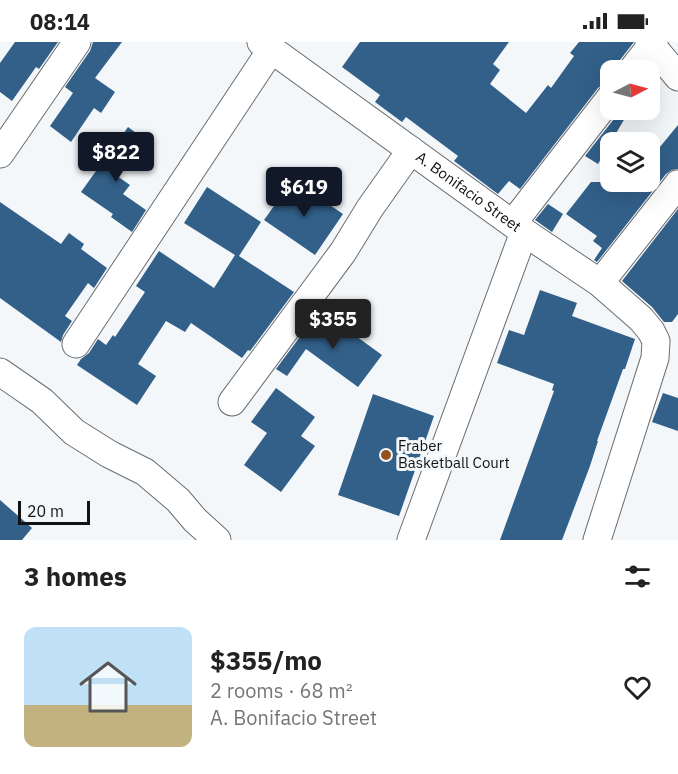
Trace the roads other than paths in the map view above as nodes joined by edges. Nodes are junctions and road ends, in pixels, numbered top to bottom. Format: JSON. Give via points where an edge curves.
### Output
{"nodes":[{"id":1,"x":77,"y":42,"type":"edge"},
{"id":2,"x":652,"y":43,"type":"edge"},
{"id":3,"x":266,"y":46,"type":"edge"},
{"id":4,"x":639,"y":60,"type":"edge"},
{"id":5,"x":678,"y":77,"type":"edge"},
{"id":6,"x":600,"y":112,"type":"edge"},
{"id":7,"x":411,"y":150,"type":"junction"},
{"id":8,"x":0,"y":154,"type":"edge"},
{"id":9,"x":678,"y":184,"type":"edge"},
{"id":10,"x":519,"y":227,"type":"junction"},
{"id":11,"x":600,"y":283,"type":"junction"},
{"id":12,"x":76,"y":344,"type":"dead end"},
{"id":13,"x":0,"y":372,"type":"edge"},
{"id":14,"x":232,"y":402,"type":"dead end"},
{"id":15,"x":217,"y":540,"type":"edge"},
{"id":16,"x":411,"y":540,"type":"edge"},
{"id":17,"x":597,"y":540,"type":"edge"}],
"edges":[{"from":1,"to":8,"type":"street"},
{"from":2,"to":4,"type":"street"},
{"from":2,"to":5,"type":"street"},
{"from":3,"to":7,"type":"street","name":"A. Bonifacio Street"},
{"from":3,"to":12,"type":"street"},
{"from":6,"to":10,"type":"street"},
{"from":7,"to":10,"type":"street","name":"A. Bonifacio Street"},
{"from":7,"to":14,"type":"street","via":[[343,252]]},
{"from":9,"to":11,"type":"street"},
{"from":10,"to":11,"type":"street","name":"A. Bonifacio Street"},
{"from":10,"to":16,"type":"street"},
{"from":11,"to":17,"type":"street","name":"A. Bonifacio Street","via":[[641,319],[656,341],[655,358]]},
{"from":13,"to":15,"type":"street","via":[[42,401],[74,432],[145,472]]}]}
